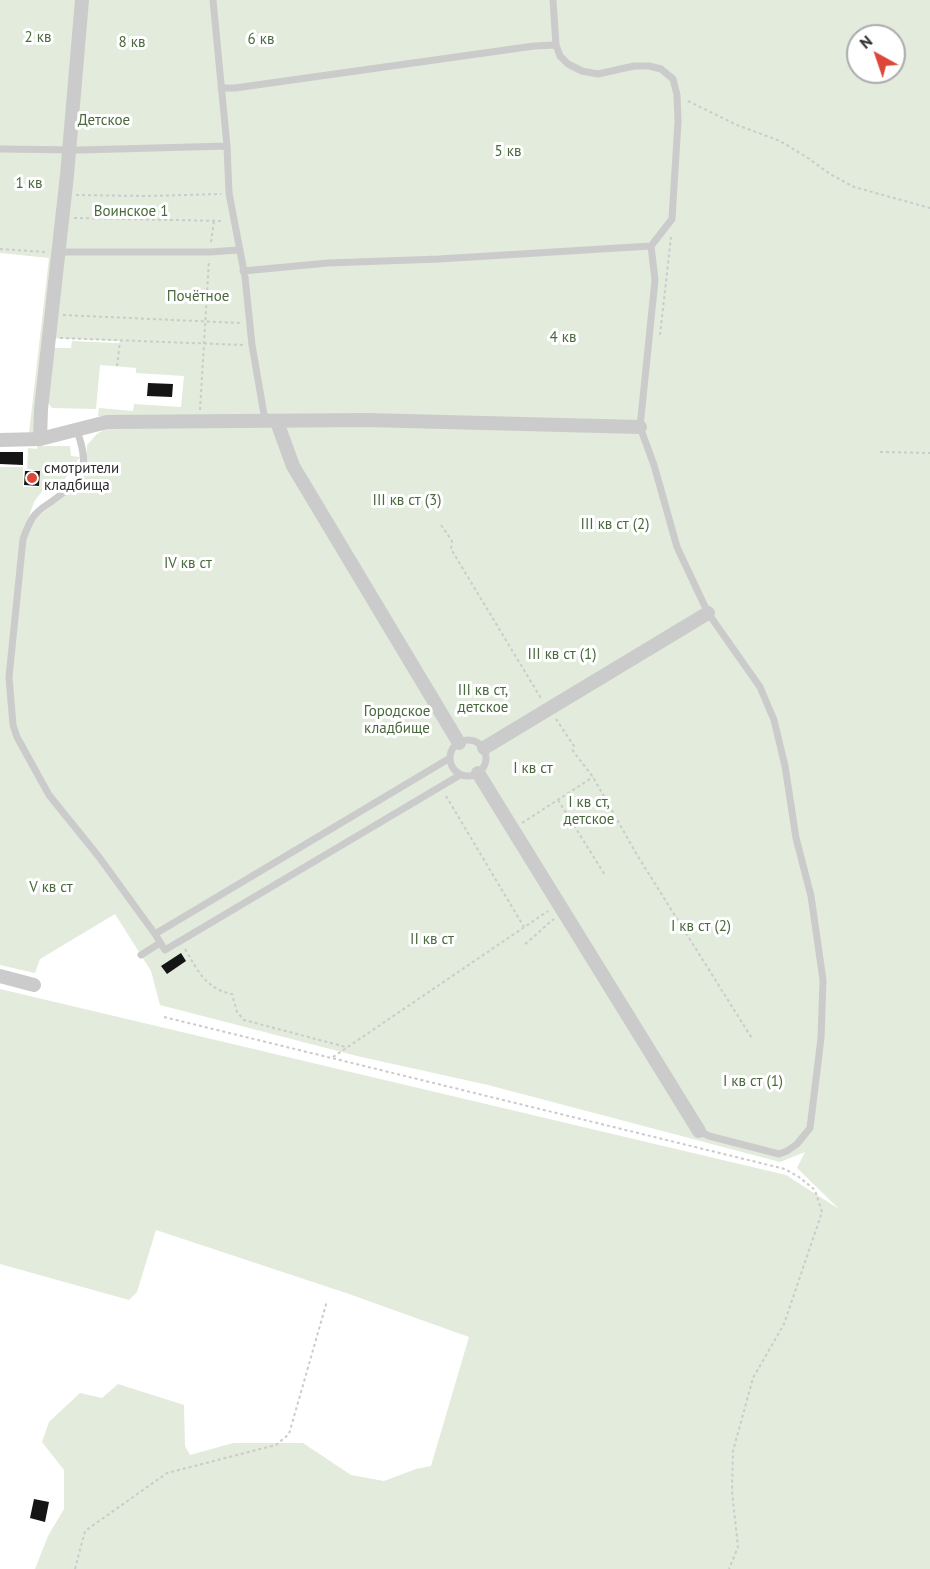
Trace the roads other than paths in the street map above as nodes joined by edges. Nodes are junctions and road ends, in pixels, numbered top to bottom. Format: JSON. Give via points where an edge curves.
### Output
{"nodes":[{"id":1,"x":82,"y":0,"type":"edge"},
{"id":2,"x":213,"y":0,"type":"edge"},
{"id":3,"x":554,"y":0,"type":"edge"},
{"id":4,"x":556,"y":45,"type":"junction"},
{"id":5,"x":221,"y":88,"type":"junction"},
{"id":6,"x":226,"y":146,"type":"junction"},
{"id":7,"x":0,"y":148,"type":"edge"},
{"id":8,"x":69,"y":150,"type":"junction"},
{"id":9,"x":651,"y":246,"type":"junction"},
{"id":10,"x":238,"y":250,"type":"junction"},
{"id":11,"x":58,"y":252,"type":"junction"},
{"id":12,"x":243,"y":271,"type":"junction"},
{"id":13,"x":271,"y":421,"type":"junction"},
{"id":14,"x":640,"y":428,"type":"junction"},
{"id":15,"x":77,"y":431,"type":"junction"},
{"id":16,"x":40,"y":439,"type":"junction"},
{"id":17,"x":0,"y":440,"type":"edge"},
{"id":18,"x":708,"y":613,"type":"junction"},
{"id":19,"x":459,"y":744,"type":"junction"},
{"id":20,"x":484,"y":748,"type":"junction"},
{"id":21,"x":450,"y":758,"type":"junction"},
{"id":22,"x":478,"y":773,"type":"junction"},
{"id":23,"x":460,"y":775,"type":"junction"},
{"id":24,"x":155,"y":934,"type":"junction"},
{"id":25,"x":160,"y":943,"type":"junction"},
{"id":26,"x":141,"y":955,"type":"dead end"},
{"id":27,"x":0,"y":976,"type":"edge"},
{"id":28,"x":34,"y":985,"type":"dead end"},
{"id":29,"x":699,"y":1131,"type":"joint"}],
"edges":[{"from":1,"to":8,"type":"street"},
{"from":2,"to":5,"type":"lane"},
{"from":3,"to":4,"type":"lane"},
{"from":4,"to":5,"type":"lane"},
{"from":4,"to":9,"type":"lane","via":[[560,56],[582,71],[598,74],[649,66],[661,69],[673,79],[677,95],[672,219]]},
{"from":5,"to":6,"type":"lane"},
{"from":6,"to":8,"type":"lane"},
{"from":6,"to":10,"type":"lane"},
{"from":7,"to":8,"type":"lane"},
{"from":8,"to":11,"type":"street"},
{"from":9,"to":12,"type":"lane"},
{"from":9,"to":14,"type":"lane","via":[[655,280]]},
{"from":10,"to":11,"type":"lane"},
{"from":10,"to":12,"type":"lane"},
{"from":11,"to":16,"type":"street"},
{"from":12,"to":13,"type":"lane","via":[[252,345]]},
{"from":13,"to":14,"type":"street","via":[[454,421]]},
{"from":13,"to":15,"type":"street","via":[[107,422]]},
{"from":13,"to":19,"type":"street","via":[[293,466]]},
{"from":14,"to":18,"type":"lane","via":[[677,547]]},
{"from":15,"to":16,"type":"street"},
{"from":15,"to":24,"type":"lane","via":[[83,472],[74,484],[38,511],[24,538],[9,677],[13,725],[49,795]]},
{"from":16,"to":17,"type":"street"},
{"from":18,"to":20,"type":"street"},
{"from":18,"to":29,"type":"lane","via":[[760,687],[774,720],[811,896],[823,980],[821,1038],[810,1128],[797,1144],[779,1154]]},
{"from":19,"to":20,"type":"lane","via":[[475,741]]},
{"from":19,"to":21,"type":"lane"},
{"from":20,"to":22,"type":"lane","via":[[487,755]]},
{"from":21,"to":23,"type":"lane"},
{"from":21,"to":24,"type":"lane"},
{"from":22,"to":23,"type":"lane"},
{"from":22,"to":29,"type":"street"},
{"from":23,"to":25,"type":"lane","via":[[165,951]]},
{"from":24,"to":25,"type":"lane"},
{"from":25,"to":26,"type":"lane"},
{"from":27,"to":28,"type":"street"}]}
